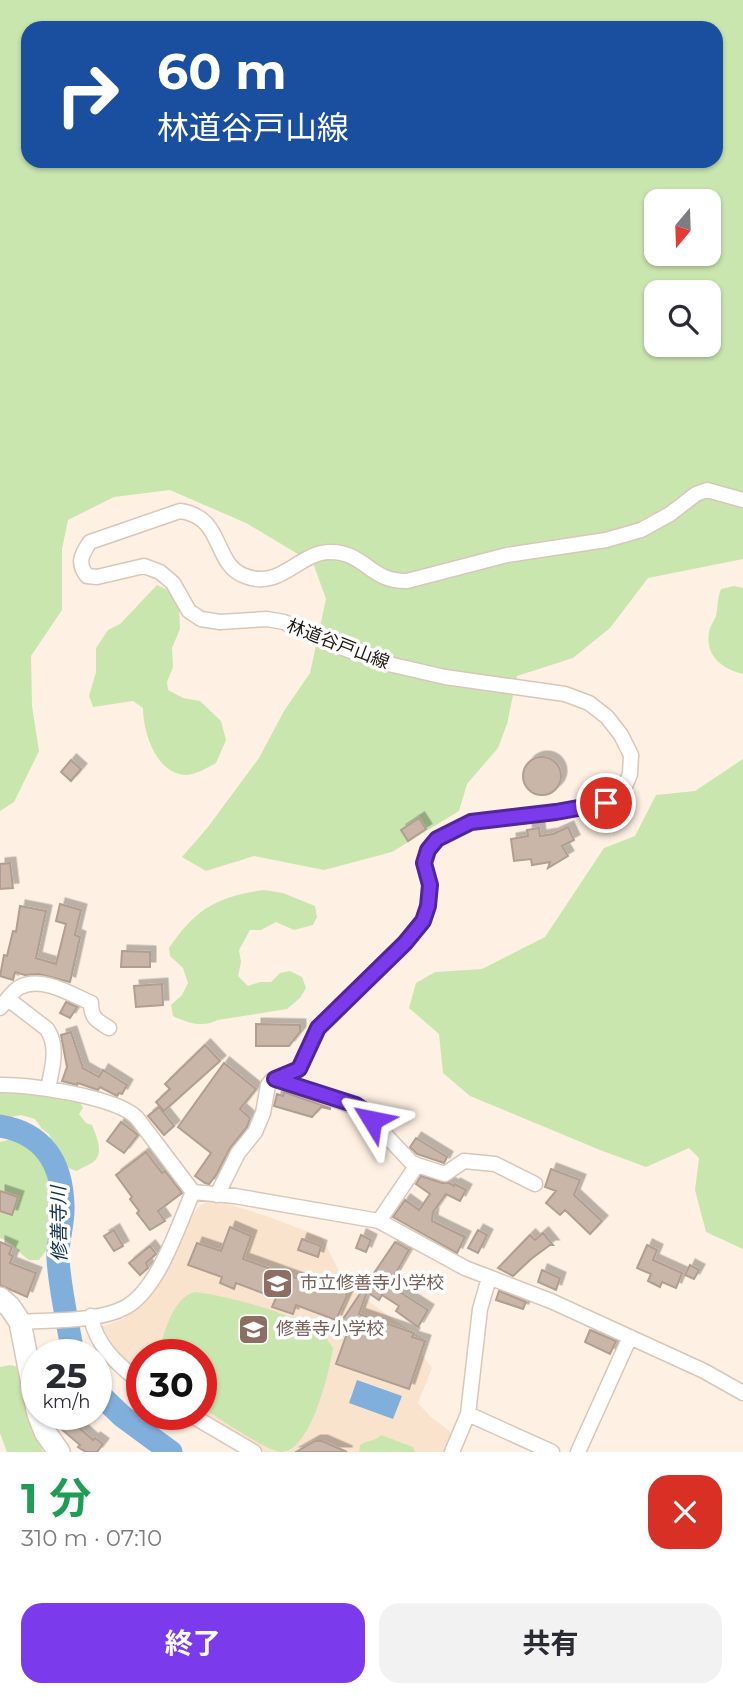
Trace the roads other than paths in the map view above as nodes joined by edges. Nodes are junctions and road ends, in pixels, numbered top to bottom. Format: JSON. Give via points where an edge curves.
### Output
{"nodes":[{"id":1,"x":743,"y":500,"type":"edge"},
{"id":2,"x":4,"y":1004,"type":"edge"},
{"id":3,"x":109,"y":1028,"type":"dead end"},
{"id":4,"x":275,"y":1079,"type":"junction"},
{"id":5,"x":0,"y":1085,"type":"edge"},
{"id":6,"x":48,"y":1089,"type":"junction"},
{"id":7,"x":416,"y":1165,"type":"junction"},
{"id":8,"x":535,"y":1184,"type":"dead end"},
{"id":9,"x":193,"y":1192,"type":"junction"},
{"id":10,"x":217,"y":1195,"type":"junction"},
{"id":11,"x":379,"y":1220,"type":"junction"},
{"id":12,"x":489,"y":1278,"type":"junction"},
{"id":13,"x":0,"y":1298,"type":"edge"},
{"id":14,"x":88,"y":1317,"type":"junction"},
{"id":15,"x":25,"y":1322,"type":"junction"},
{"id":16,"x":630,"y":1337,"type":"junction"},
{"id":17,"x":27,"y":1339,"type":"edge"},
{"id":18,"x":126,"y":1369,"type":"edge"},
{"id":19,"x":743,"y":1393,"type":"edge"},
{"id":20,"x":468,"y":1414,"type":"junction"},
{"id":21,"x":44,"y":1430,"type":"edge"},
{"id":22,"x":216,"y":1430,"type":"edge"},
{"id":23,"x":58,"y":1452,"type":"edge"},
{"id":24,"x":254,"y":1452,"type":"edge"},
{"id":25,"x":452,"y":1452,"type":"edge"},
{"id":26,"x":552,"y":1452,"type":"edge"},
{"id":27,"x":578,"y":1452,"type":"edge"}],
"edges":[{"from":1,"to":4,"type":"street","name":"林道谷戸山線","via":[[708,490],[649,526],[623,536],[507,555],[407,581],[380,577],[363,562],[337,552],[314,556],[282,575],[243,576],[228,564],[211,527],[191,513],[173,514],[90,542],[80,561],[87,576],[144,566],[173,583],[189,611],[201,619],[284,622],[393,665],[577,698],[607,716],[631,755],[630,774],[615,800],[471,822],[437,839],[424,863],[430,885],[423,921],[318,1028],[299,1069]]},
{"from":2,"to":3,"type":"street","via":[[22,986],[55,987],[91,1003],[95,1020]]},
{"from":2,"to":6,"type":"street","via":[[47,1028],[51,1035],[54,1054]]},
{"from":4,"to":7,"type":"street","via":[[361,1109]]},
{"from":4,"to":10,"type":"street","via":[[268,1085],[255,1132],[238,1153]]},
{"from":5,"to":6,"type":"street"},
{"from":6,"to":9,"type":"street","via":[[132,1113]]},
{"from":7,"to":8,"type":"street","via":[[445,1174],[464,1161],[495,1164]]},
{"from":7,"to":11,"type":"street"},
{"from":9,"to":10,"type":"street"},
{"from":9,"to":14,"type":"street","via":[[156,1273],[141,1294],[125,1307]]},
{"from":10,"to":11,"type":"street"},
{"from":11,"to":12,"type":"street"},
{"from":12,"to":16,"type":"street"},
{"from":12,"to":20,"type":"street","via":[[480,1309]]},
{"from":13,"to":15,"type":"main road"},
{"from":14,"to":15,"type":"street"},
{"from":14,"to":18,"type":"street","via":[[106,1351]]},
{"from":15,"to":17,"type":"main road"},
{"from":16,"to":19,"type":"street"},
{"from":16,"to":27,"type":"street"},
{"from":20,"to":25,"type":"street"},
{"from":20,"to":26,"type":"street"},
{"from":21,"to":23,"type":"main road"},
{"from":22,"to":24,"type":"street"}]}
